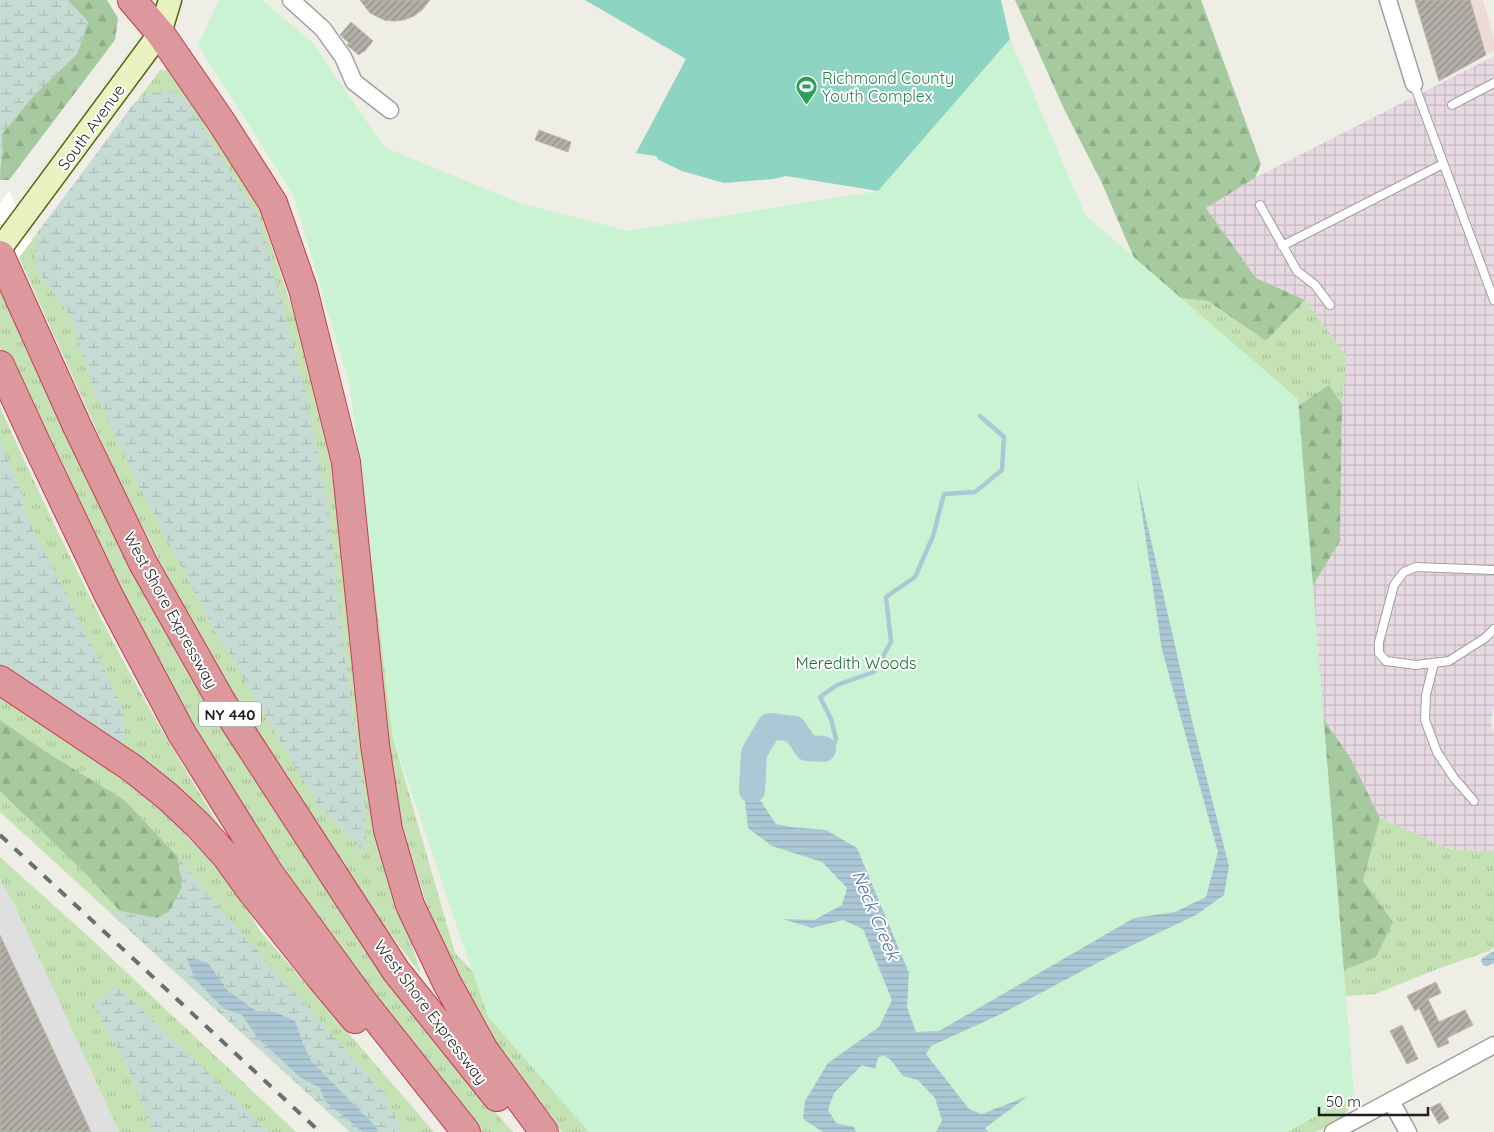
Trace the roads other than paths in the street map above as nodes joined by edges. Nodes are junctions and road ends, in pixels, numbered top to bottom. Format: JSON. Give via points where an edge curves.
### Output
{"nodes":[{"id":1,"x":132,"y":0,"type":"edge"},
{"id":2,"x":170,"y":0,"type":"edge"},
{"id":3,"x":291,"y":0,"type":"edge"},
{"id":4,"x":1388,"y":0,"type":"edge"},
{"id":5,"x":160,"y":33,"type":"junction"},
{"id":6,"x":1494,"y":83,"type":"edge"},
{"id":7,"x":1414,"y":84,"type":"joint"},
{"id":8,"x":1452,"y":105,"type":"dead end"},
{"id":9,"x":390,"y":110,"type":"dead end"},
{"id":10,"x":1444,"y":164,"type":"junction"},
{"id":11,"x":1260,"y":205,"type":"dead end"},
{"id":12,"x":1282,"y":246,"type":"junction"},
{"id":13,"x":0,"y":249,"type":"edge"},
{"id":14,"x":0,"y":255,"type":"edge"},
{"id":15,"x":1494,"y":300,"type":"edge"},
{"id":16,"x":1330,"y":305,"type":"dead end"},
{"id":17,"x":0,"y":365,"type":"edge"},
{"id":18,"x":1494,"y":570,"type":"edge"},
{"id":19,"x":1494,"y":629,"type":"edge"},
{"id":20,"x":1434,"y":663,"type":"junction"},
{"id":21,"x":0,"y":680,"type":"edge"},
{"id":22,"x":1474,"y":801,"type":"dead end"},
{"id":23,"x":1494,"y":1045,"type":"edge"},
{"id":24,"x":1391,"y":1102,"type":"junction"},
{"id":25,"x":453,"y":1132,"type":"edge"},
{"id":26,"x":466,"y":1132,"type":"edge"},
{"id":27,"x":528,"y":1132,"type":"edge"},
{"id":28,"x":544,"y":1132,"type":"edge"},
{"id":29,"x":1332,"y":1132,"type":"edge"},
{"id":30,"x":1408,"y":1132,"type":"edge"}],
"edges":[{"from":1,"to":5,"type":"highway"},
{"from":2,"to":5,"type":"street","name":"South Avenue"},
{"from":3,"to":9,"type":"street","via":[[323,29],[344,57],[354,82]]},
{"from":4,"to":7,"type":"street"},
{"from":5,"to":13,"type":"street","name":"South Avenue"},
{"from":5,"to":28,"type":"highway","via":[[273,203],[303,289],[346,462],[374,745],[388,830],[410,905],[446,983],[484,1050]]},
{"from":6,"to":8,"type":"lane"},
{"from":7,"to":10,"type":"lane"},
{"from":10,"to":12,"type":"lane"},
{"from":10,"to":15,"type":"lane"},
{"from":11,"to":12,"type":"lane"},
{"from":12,"to":16,"type":"lane","via":[[1298,272],[1315,285]]},
{"from":14,"to":27,"type":"highway","name":"West Shore Expressway","number":"NY 440","via":[[143,563],[221,701],[396,971]]},
{"from":17,"to":26,"type":"highway","number":"NY 440","via":[[108,594],[181,732],[269,873],[364,1003]]},
{"from":18,"to":20,"type":"lane","via":[[1416,567],[1404,572],[1394,585],[1378,642],[1378,653],[1386,661],[1416,665]]},
{"from":19,"to":20,"type":"lane","via":[[1486,638],[1449,661]]},
{"from":20,"to":22,"type":"lane","via":[[1426,695],[1425,720],[1437,752]]},
{"from":21,"to":25,"type":"highway","via":[[132,768],[198,825],[319,976]]},
{"from":23,"to":24,"type":"street"},
{"from":24,"to":29,"type":"street"},
{"from":24,"to":30,"type":"street"}]}
